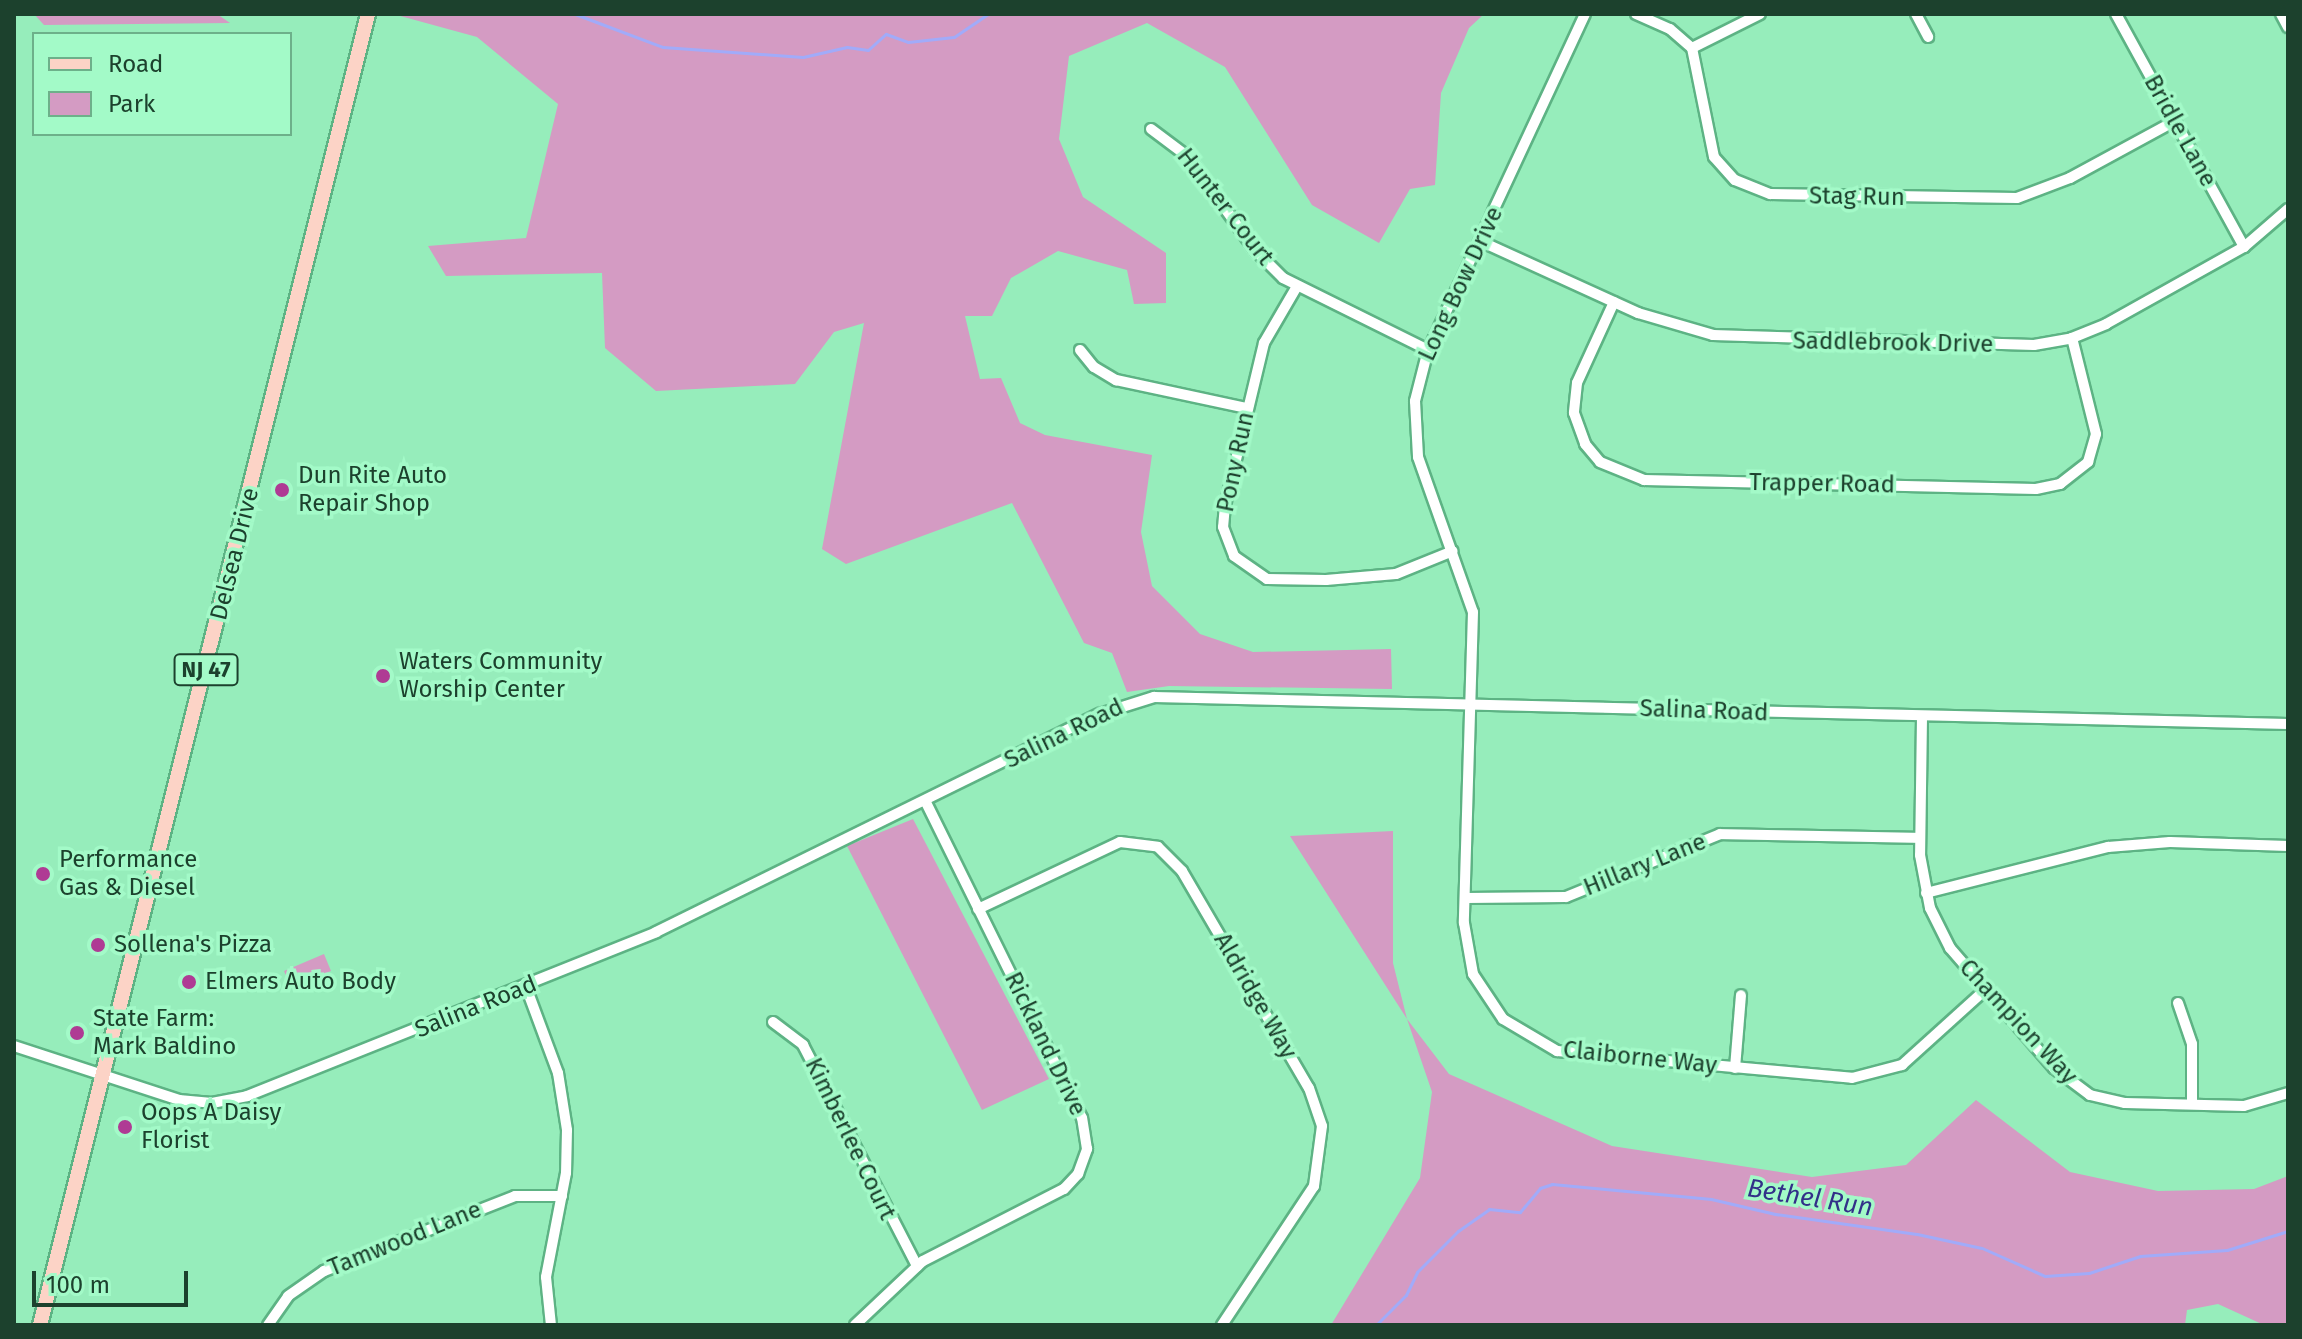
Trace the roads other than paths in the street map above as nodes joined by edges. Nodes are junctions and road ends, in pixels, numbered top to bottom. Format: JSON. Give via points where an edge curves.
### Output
{"nodes":[{"id":1,"x":368,"y":14,"type":"edge"},
{"id":2,"x":1585,"y":14,"type":"edge"},
{"id":3,"x":1636,"y":14,"type":"edge"},
{"id":4,"x":1760,"y":14,"type":"edge"},
{"id":5,"x":1916,"y":14,"type":"edge"},
{"id":6,"x":2116,"y":14,"type":"edge"},
{"id":7,"x":2281,"y":14,"type":"edge"},
{"id":8,"x":2288,"y":27,"type":"edge"},
{"id":9,"x":1928,"y":37,"type":"dead end"},
{"id":10,"x":1692,"y":48,"type":"junction"},
{"id":11,"x":2173,"y":122,"type":"junction"},
{"id":12,"x":1151,"y":129,"type":"dead end"},
{"id":13,"x":2288,"y":209,"type":"edge"},
{"id":14,"x":1480,"y":241,"type":"junction"},
{"id":15,"x":2244,"y":247,"type":"junction"},
{"id":16,"x":1296,"y":288,"type":"junction"},
{"id":17,"x":1614,"y":302,"type":"junction"},
{"id":18,"x":2072,"y":338,"type":"junction"},
{"id":19,"x":1080,"y":350,"type":"dead end"},
{"id":20,"x":1428,"y":350,"type":"junction"},
{"id":21,"x":1247,"y":408,"type":"junction"},
{"id":22,"x":1453,"y":551,"type":"junction"},
{"id":23,"x":1471,"y":705,"type":"junction"},
{"id":24,"x":1922,"y":717,"type":"junction"},
{"id":25,"x":2288,"y":724,"type":"edge"},
{"id":26,"x":926,"y":802,"type":"junction"},
{"id":27,"x":1920,"y":838,"type":"junction"},
{"id":28,"x":2288,"y":846,"type":"edge"},
{"id":29,"x":1926,"y":893,"type":"junction"},
{"id":30,"x":1466,"y":898,"type":"junction"},
{"id":31,"x":978,"y":909,"type":"junction"},
{"id":32,"x":526,"y":987,"type":"junction"},
{"id":33,"x":1984,"y":991,"type":"junction"},
{"id":34,"x":1741,"y":995,"type":"dead end"},
{"id":35,"x":2178,"y":1003,"type":"dead end"},
{"id":36,"x":773,"y":1022,"type":"dead end"},
{"id":37,"x":14,"y":1046,"type":"edge"},
{"id":38,"x":1735,"y":1068,"type":"junction"},
{"id":39,"x":102,"y":1077,"type":"junction"},
{"id":40,"x":2288,"y":1093,"type":"edge"},
{"id":41,"x":2192,"y":1104,"type":"junction"},
{"id":42,"x":562,"y":1196,"type":"junction"},
{"id":43,"x":917,"y":1266,"type":"junction"},
{"id":44,"x":40,"y":1325,"type":"edge"},
{"id":45,"x":268,"y":1325,"type":"edge"},
{"id":46,"x":551,"y":1325,"type":"edge"},
{"id":47,"x":856,"y":1325,"type":"edge"},
{"id":48,"x":1222,"y":1325,"type":"edge"}],
"edges":[{"from":1,"to":39,"type":"main road","name":"Delsea Drive","number":"NJ 47"},
{"from":2,"to":14,"type":"street","name":"Long Bow Drive"},
{"from":3,"to":10,"type":"street","via":[[1670,29]]},
{"from":4,"to":10,"type":"street"},
{"from":5,"to":9,"type":"street"},
{"from":6,"to":11,"type":"street","name":"Bridle Lane"},
{"from":7,"to":8,"type":"street"},
{"from":10,"to":11,"type":"street","name":"Stag Run","via":[[1714,157],[1735,180],[1770,194],[2017,198],[2063,182]]},
{"from":11,"to":15,"type":"street","name":"Bridle Lane"},
{"from":12,"to":16,"type":"street","name":"Hunter Court","via":[[1187,156],[1255,250]]},
{"from":13,"to":15,"type":"street","name":"Saddlebrook Drive"},
{"from":14,"to":17,"type":"street","name":"Saddlebrook Drive"},
{"from":14,"to":20,"type":"street","name":"Long Bow Drive"},
{"from":15,"to":18,"type":"street","name":"Saddlebrook Drive"},
{"from":16,"to":20,"type":"street","name":"Hunter Court"},
{"from":16,"to":21,"type":"street","name":"Pony Run","via":[[1264,343]]},
{"from":17,"to":18,"type":"street","name":"Saddlebrook Drive","via":[[1664,323],[1736,338],[2021,345]]},
{"from":17,"to":18,"type":"street","name":"Trapper Road","via":[[1577,383],[1574,413],[1585,444],[1600,462],[1644,480],[2036,489],[2060,484],[2088,462],[2096,434]]},
{"from":19,"to":21,"type":"street","via":[[1116,380]]},
{"from":20,"to":22,"type":"street","name":"Long Bow Drive","via":[[1415,401],[1415,443]]},
{"from":21,"to":22,"type":"street","name":"Pony Run","via":[[1223,527],[1234,556],[1250,571],[1280,580],[1373,578]]},
{"from":22,"to":23,"type":"street","name":"Long Bow Drive","via":[[1473,612]]},
{"from":23,"to":24,"type":"street","name":"Salina Road"},
{"from":23,"to":26,"type":"street","name":"Salina Road","via":[[1139,699]]},
{"from":23,"to":30,"type":"street","name":"Claiborne Way"},
{"from":24,"to":25,"type":"street","name":"Salina Road"},
{"from":24,"to":27,"type":"street","name":"Champion Way"},
{"from":26,"to":31,"type":"street","name":"Rickland Drive"},
{"from":26,"to":32,"type":"street","name":"Salina Road","via":[[656,932]]},
{"from":27,"to":29,"type":"street","name":"Champion Way"},
{"from":27,"to":30,"type":"street","name":"Hillary Lane","via":[[1720,834],[1566,897]]},
{"from":28,"to":29,"type":"street","via":[[2118,846]]},
{"from":29,"to":33,"type":"street","name":"Champion Way","via":[[1943,936]]},
{"from":30,"to":38,"type":"street","name":"Claiborne Way","via":[[1464,937],[1473,974],[1493,1009],[1515,1030],[1573,1054]]},
{"from":31,"to":43,"type":"street","name":"Rickland Drive","via":[[1082,1118],[1087,1149],[1078,1174],[1064,1189]]},
{"from":31,"to":48,"type":"street","name":"Aldridge Way","via":[[1106,846],[1128,841],[1164,850],[1190,885],[1309,1088],[1323,1134],[1321,1165],[1310,1193]]},
{"from":32,"to":39,"type":"street","name":"Salina Road","via":[[228,1101],[179,1100]]},
{"from":32,"to":42,"type":"street","via":[[563,1093],[567,1142]]},
{"from":33,"to":38,"type":"street","name":"Claiborne Way","via":[[1912,1057],[1881,1074],[1852,1078]]},
{"from":33,"to":41,"type":"street","name":"Champion Way","via":[[2081,1090],[2125,1103]]},
{"from":34,"to":38,"type":"street"},
{"from":35,"to":41,"type":"street","via":[[2192,1044]]},
{"from":36,"to":43,"type":"street","name":"Kimberlee Court","via":[[803,1045]]},
{"from":37,"to":39,"type":"street","name":"Salina Road"},
{"from":39,"to":44,"type":"main road","name":"Delsea Drive","number":"NJ 47"},
{"from":40,"to":41,"type":"street","name":"Champion Way","via":[[2244,1106]]},
{"from":42,"to":45,"type":"street","name":"Tamwood Lane","via":[[515,1196],[324,1271],[288,1296]]},
{"from":42,"to":46,"type":"street","via":[[546,1277]]},
{"from":43,"to":47,"type":"street","name":"Rickland Drive"}]}
